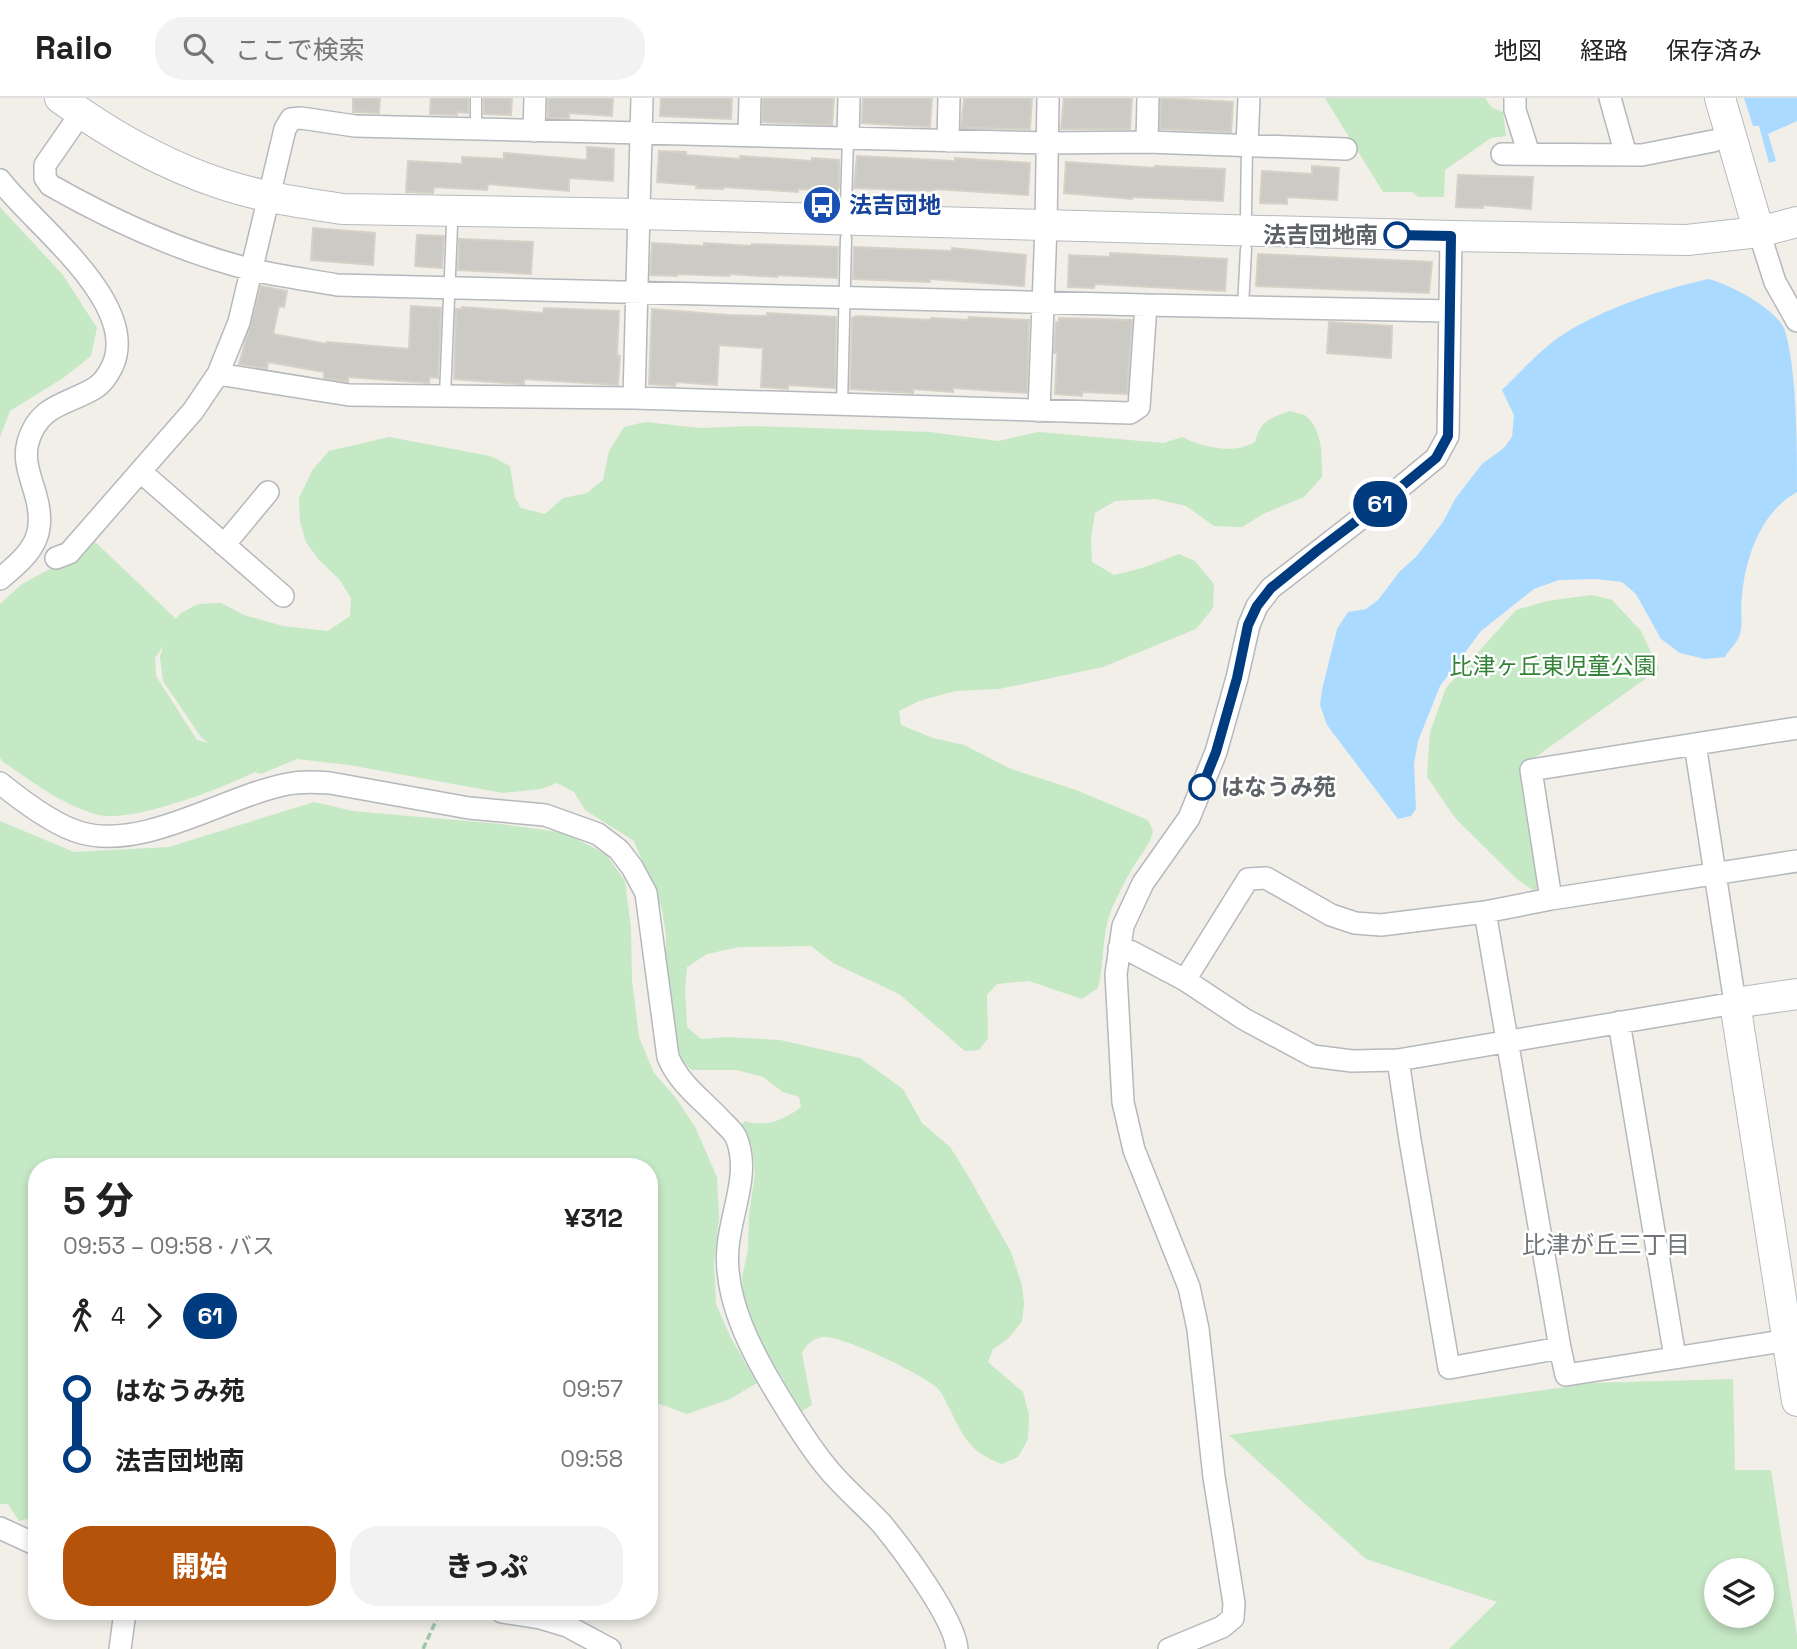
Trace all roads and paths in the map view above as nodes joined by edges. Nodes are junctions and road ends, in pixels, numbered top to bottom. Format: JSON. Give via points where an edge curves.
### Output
{"nodes":[{"id":1,"x":476,"y":98,"type":"edge"},
{"id":2,"x":535,"y":98,"type":"edge"},
{"id":3,"x":642,"y":98,"type":"edge"},
{"id":4,"x":750,"y":98,"type":"edge"},
{"id":5,"x":849,"y":98,"type":"edge"},
{"id":6,"x":949,"y":98,"type":"edge"},
{"id":7,"x":1048,"y":98,"type":"edge"},
{"id":8,"x":1148,"y":98,"type":"edge"},
{"id":9,"x":1249,"y":98,"type":"edge"},
{"id":10,"x":1610,"y":98,"type":"edge"},
{"id":11,"x":1720,"y":98,"type":"edge"},
{"id":12,"x":1515,"y":99,"type":"edge"},
{"id":13,"x":70,"y":106,"type":"edge"},
{"id":14,"x":476,"y":129,"type":"junction"},
{"id":15,"x":534,"y":131,"type":"junction"},
{"id":16,"x":642,"y":134,"type":"junction"},
{"id":17,"x":749,"y":136,"type":"junction"},
{"id":18,"x":848,"y":139,"type":"junction"},
{"id":19,"x":948,"y":141,"type":"junction"},
{"id":20,"x":1713,"y":141,"type":"dead end"},
{"id":21,"x":1147,"y":142,"type":"junction"},
{"id":22,"x":1047,"y":144,"type":"junction"},
{"id":23,"x":1247,"y":145,"type":"junction"},
{"id":24,"x":1346,"y":149,"type":"dead end"},
{"id":25,"x":1502,"y":154,"type":"dead end"},
{"id":26,"x":1529,"y":154,"type":"junction"},
{"id":27,"x":1626,"y":155,"type":"junction"},
{"id":28,"x":0,"y":180,"type":"edge"},
{"id":29,"x":269,"y":196,"type":"junction"},
{"id":30,"x":846,"y":204,"type":"dead end"},
{"id":31,"x":1246,"y":214,"type":"dead end"},
{"id":32,"x":640,"y":215,"type":"junction"},
{"id":33,"x":1797,"y":222,"type":"edge"},
{"id":34,"x":452,"y":225,"type":"dead end"},
{"id":35,"x":1046,"y":226,"type":"junction"},
{"id":36,"x":1759,"y":232,"type":"junction"},
{"id":37,"x":1451,"y":236,"type":"junction"},
{"id":38,"x":846,"y":239,"type":"dead end"},
{"id":39,"x":1246,"y":249,"type":"dead end"},
{"id":40,"x":252,"y":270,"type":"junction"},
{"id":41,"x":450,"y":289,"type":"junction"},
{"id":42,"x":638,"y":294,"type":"junction"},
{"id":43,"x":845,"y":298,"type":"junction"},
{"id":44,"x":1043,"y":303,"type":"junction"},
{"id":45,"x":1146,"y":305,"type":"junction"},
{"id":46,"x":1243,"y":307,"type":"junction"},
{"id":47,"x":1450,"y":311,"type":"junction"},
{"id":48,"x":1797,"y":321,"type":"edge"},
{"id":49,"x":218,"y":374,"type":"junction"},
{"id":50,"x":445,"y":396,"type":"junction"},
{"id":51,"x":634,"y":398,"type":"junction"},
{"id":52,"x":842,"y":405,"type":"junction"},
{"id":53,"x":1039,"y":411,"type":"junction"},
{"id":54,"x":141,"y":472,"type":"junction"},
{"id":55,"x":268,"y":492,"type":"dead end"},
{"id":56,"x":224,"y":545,"type":"junction"},
{"id":57,"x":56,"y":558,"type":"dead end"},
{"id":58,"x":0,"y":579,"type":"edge"},
{"id":59,"x":283,"y":596,"type":"dead end"},
{"id":60,"x":1797,"y":728,"type":"edge"},
{"id":61,"x":1695,"y":744,"type":"junction"},
{"id":62,"x":0,"y":783,"type":"edge"},
{"id":63,"x":1797,"y":861,"type":"edge"},
{"id":64,"x":1716,"y":874,"type":"junction"},
{"id":65,"x":1551,"y":899,"type":"junction"},
{"id":66,"x":1485,"y":912,"type":"junction"},
{"id":67,"x":1119,"y":948,"type":"junction"},
{"id":68,"x":1185,"y":980,"type":"junction"},
{"id":69,"x":1797,"y":994,"type":"edge"},
{"id":70,"x":1735,"y":1003,"type":"junction"},
{"id":71,"x":1619,"y":1022,"type":"junction"},
{"id":72,"x":1507,"y":1041,"type":"junction"},
{"id":73,"x":1398,"y":1059,"type":"junction"},
{"id":74,"x":1791,"y":1323,"type":"edge"},
{"id":75,"x":1560,"y":1348,"type":"junction"},
{"id":76,"x":1675,"y":1357,"type":"junction"},
{"id":77,"x":1797,"y":1401,"type":"edge"},
{"id":78,"x":0,"y":1528,"type":"edge"},
{"id":79,"x":28,"y":1541,"type":"edge"},
{"id":80,"x":124,"y":1620,"type":"edge"},
{"id":81,"x":436,"y":1620,"type":"edge"},
{"id":82,"x":547,"y":1620,"type":"edge"},
{"id":83,"x":120,"y":1649,"type":"edge"},
{"id":84,"x":423,"y":1649,"type":"edge"},
{"id":85,"x":610,"y":1649,"type":"edge"},
{"id":86,"x":957,"y":1649,"type":"edge"},
{"id":87,"x":1169,"y":1649,"type":"edge"}],
"edges":[{"from":1,"to":14,"type":"lane"},
{"from":2,"to":15,"type":"street"},
{"from":3,"to":16,"type":"street"},
{"from":4,"to":17,"type":"street"},
{"from":5,"to":18,"type":"street"},
{"from":6,"to":19,"type":"street"},
{"from":7,"to":22,"type":"street"},
{"from":8,"to":21,"type":"street"},
{"from":9,"to":23,"type":"street"},
{"from":10,"to":27,"type":"street"},
{"from":11,"to":36,"type":"street"},
{"from":12,"to":26,"type":"street"},
{"from":13,"to":29,"type":"street","via":[[178,167]]},
{"from":13,"to":40,"type":"street","via":[[43,171],[50,185],[102,215],[160,240]]},
{"from":14,"to":15,"type":"street"},
{"from":14,"to":29,"type":"street","via":[[355,126],[291,119]]},
{"from":15,"to":16,"type":"street"},
{"from":16,"to":17,"type":"street"},
{"from":16,"to":32,"type":"street"},
{"from":17,"to":18,"type":"street"},
{"from":18,"to":19,"type":"street"},
{"from":18,"to":30,"type":"lane"},
{"from":19,"to":22,"type":"street"},
{"from":20,"to":27,"type":"street"},
{"from":21,"to":22,"type":"street"},
{"from":21,"to":23,"type":"street"},
{"from":22,"to":35,"type":"street"},
{"from":23,"to":24,"type":"street"},
{"from":23,"to":31,"type":"lane"},
{"from":25,"to":26,"type":"street"},
{"from":26,"to":27,"type":"street"},
{"from":28,"to":58,"type":"street","via":[[90,279],[110,311],[118,344],[115,360],[99,385],[48,410],[37,423],[26,456],[38,502],[37,538],[27,555]]},
{"from":29,"to":32,"type":"street","via":[[343,209]]},
{"from":29,"to":40,"type":"street"},
{"from":32,"to":35,"type":"street"},
{"from":32,"to":42,"type":"street"},
{"from":33,"to":36,"type":"street"},
{"from":34,"to":41,"type":"lane"},
{"from":35,"to":37,"type":"street"},
{"from":35,"to":44,"type":"street"},
{"from":36,"to":37,"type":"street","via":[[1687,240]]},
{"from":36,"to":48,"type":"street","via":[[1775,282]]},
{"from":37,"to":47,"type":"street"},
{"from":38,"to":43,"type":"lane"},
{"from":39,"to":46,"type":"lane"},
{"from":40,"to":41,"type":"street","via":[[337,285]]},
{"from":40,"to":49,"type":"street","via":[[239,322]]},
{"from":41,"to":42,"type":"street"},
{"from":41,"to":50,"type":"lane"},
{"from":42,"to":43,"type":"street"},
{"from":42,"to":51,"type":"street"},
{"from":43,"to":44,"type":"street"},
{"from":43,"to":52,"type":"lane"},
{"from":44,"to":45,"type":"street"},
{"from":44,"to":53,"type":"street"},
{"from":45,"to":46,"type":"street"},
{"from":45,"to":53,"type":"street","via":[[1139,407],[1130,413]]},
{"from":46,"to":47,"type":"street"},
{"from":47,"to":67,"type":"street","via":[[1448,436],[1436,458],[1281,580],[1257,606],[1248,625],[1216,752],[1189,818],[1143,883],[1123,926]]},
{"from":49,"to":50,"type":"street","via":[[349,395]]},
{"from":49,"to":54,"type":"street"},
{"from":50,"to":51,"type":"street"},
{"from":51,"to":52,"type":"street"},
{"from":52,"to":53,"type":"street"},
{"from":54,"to":56,"type":"street"},
{"from":54,"to":57,"type":"street","via":[[69,553]]},
{"from":55,"to":56,"type":"street"},
{"from":56,"to":59,"type":"street"},
{"from":60,"to":61,"type":"street"},
{"from":61,"to":64,"type":"street"},
{"from":61,"to":65,"type":"street","via":[[1531,770]]},
{"from":62,"to":86,"type":"street","via":[[32,807],[81,833],[120,835],[150,829],[261,791],[311,782],[469,808],[545,815],[598,834],[619,850],[646,893],[668,1057],[679,1078],[735,1136],[742,1171],[728,1247],[729,1276],[752,1348],[828,1468],[882,1525],[935,1598],[950,1622]]},
{"from":63,"to":64,"type":"street"},
{"from":64,"to":65,"type":"street"},
{"from":64,"to":70,"type":"street"},
{"from":65,"to":66,"type":"street"},
{"from":66,"to":68,"type":"street","via":[[1381,925],[1355,923],[1331,915],[1266,878],[1248,878]]},
{"from":66,"to":72,"type":"street"},
{"from":67,"to":68,"type":"street"},
{"from":67,"to":87,"type":"street","via":[[1116,974],[1123,1102],[1134,1150],[1189,1287],[1234,1603],[1233,1618],[1222,1627]]},
{"from":68,"to":73,"type":"street","via":[[1313,1056],[1352,1061]]},
{"from":69,"to":70,"type":"street"},
{"from":70,"to":71,"type":"street"},
{"from":70,"to":74,"type":"street"},
{"from":71,"to":72,"type":"street"},
{"from":71,"to":76,"type":"street"},
{"from":72,"to":73,"type":"street"},
{"from":72,"to":75,"type":"street"},
{"from":73,"to":75,"type":"street","via":[[1449,1368]]},
{"from":74,"to":76,"type":"street"},
{"from":74,"to":77,"type":"street"},
{"from":75,"to":76,"type":"street","via":[[1566,1375]]},
{"from":78,"to":79,"type":"street"},
{"from":80,"to":83,"type":"street"},
{"from":81,"to":84,"type":"path"},
{"from":82,"to":85,"type":"street"}]}
